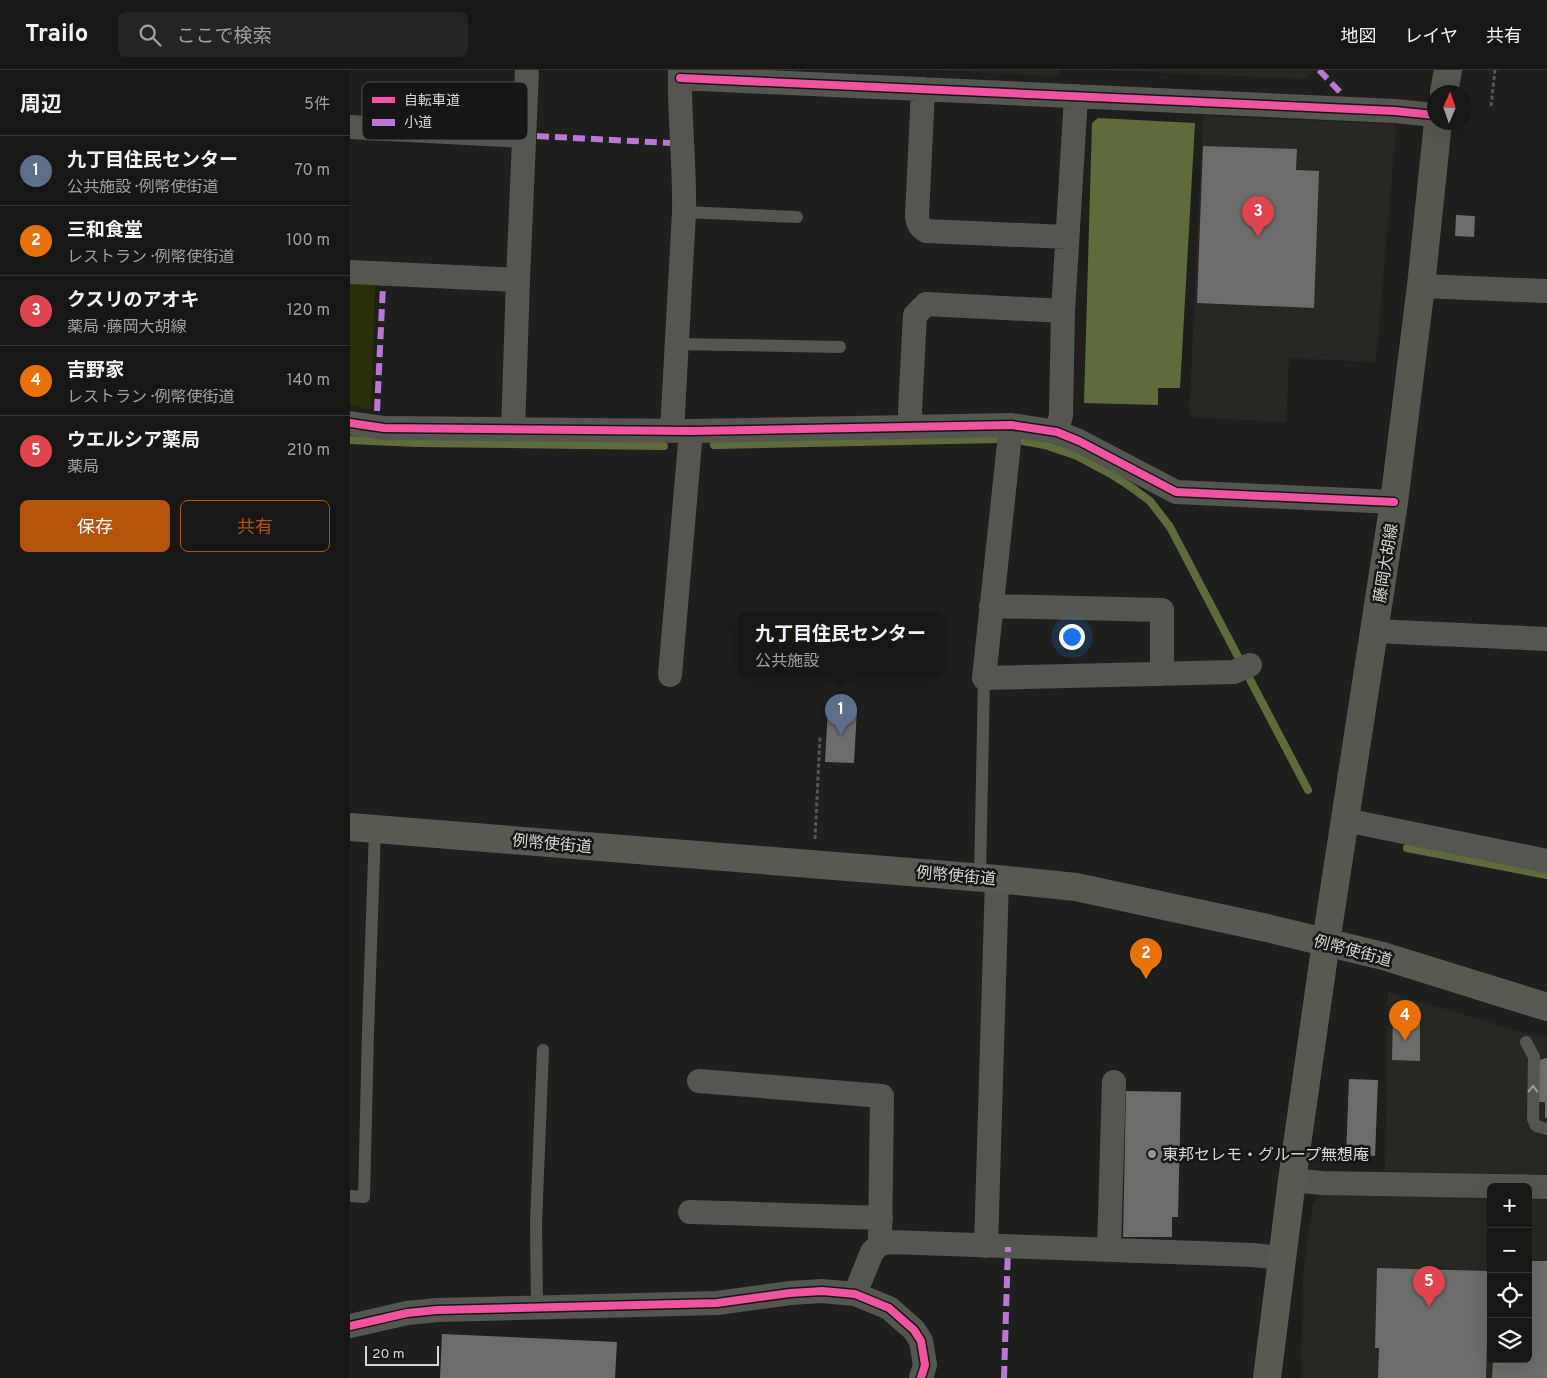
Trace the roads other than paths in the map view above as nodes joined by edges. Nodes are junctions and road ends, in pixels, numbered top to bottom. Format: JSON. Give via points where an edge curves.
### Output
{"nodes":[{"id":1,"x":1438,"y":70,"type":"edge"},
{"id":2,"x":1448,"y":70,"type":"edge"},
{"id":3,"x":680,"y":74,"type":"edge"},
{"id":4,"x":1438,"y":85,"type":"edge"},
{"id":5,"x":1445,"y":85,"type":"edge"},
{"id":6,"x":923,"y":89,"type":"junction"},
{"id":7,"x":1076,"y":96,"type":"junction"},
{"id":8,"x":1427,"y":114,"type":"edge"},
{"id":9,"x":1437,"y":130,"type":"edge"},
{"id":10,"x":524,"y":140,"type":"edge"},
{"id":11,"x":684,"y":212,"type":"junction"},
{"id":12,"x":797,"y":217,"type":"dead end"},
{"id":13,"x":1067,"y":238,"type":"junction"},
{"id":14,"x":350,"y":272,"type":"edge"},
{"id":15,"x":518,"y":280,"type":"junction"},
{"id":16,"x":1421,"y":286,"type":"junction"},
{"id":17,"x":1547,"y":291,"type":"edge"},
{"id":18,"x":1064,"y":311,"type":"junction"},
{"id":19,"x":676,"y":344,"type":"junction"},
{"id":20,"x":840,"y":347,"type":"dead end"},
{"id":21,"x":350,"y":423,"type":"edge"},
{"id":22,"x":1011,"y":425,"type":"junction"},
{"id":23,"x":911,"y":427,"type":"junction"},
{"id":24,"x":513,"y":430,"type":"junction"},
{"id":25,"x":682,"y":431,"type":"junction"},
{"id":26,"x":1057,"y":432,"type":"junction"},
{"id":27,"x":1394,"y":502,"type":"junction"},
{"id":28,"x":991,"y":606,"type":"junction"},
{"id":29,"x":1375,"y":631,"type":"junction"},
{"id":30,"x":1547,"y":639,"type":"edge"},
{"id":31,"x":1242,"y":668,"type":"dead end"},
{"id":32,"x":1162,"y":674,"type":"junction"},
{"id":33,"x":670,"y":675,"type":"dead end"},
{"id":34,"x":984,"y":678,"type":"junction"},
{"id":35,"x":1345,"y":820,"type":"junction"},
{"id":36,"x":363,"y":828,"type":"edge"},
{"id":37,"x":1547,"y":861,"type":"edge"},
{"id":38,"x":988,"y":878,"type":"junction"},
{"id":39,"x":1326,"y":942,"type":"junction"},
{"id":40,"x":1547,"y":1007,"type":"edge"},
{"id":41,"x":1526,"y":1042,"type":"dead end"},
{"id":42,"x":543,"y":1050,"type":"dead end"},
{"id":43,"x":699,"y":1081,"type":"dead end"},
{"id":44,"x":1114,"y":1082,"type":"dead end"},
{"id":45,"x":1547,"y":1129,"type":"edge"},
{"id":46,"x":1292,"y":1180,"type":"junction"},
{"id":47,"x":1547,"y":1187,"type":"edge"},
{"id":48,"x":350,"y":1196,"type":"edge"},
{"id":49,"x":690,"y":1212,"type":"dead end"},
{"id":50,"x":881,"y":1218,"type":"junction"},
{"id":51,"x":880,"y":1244,"type":"junction"},
{"id":52,"x":986,"y":1246,"type":"junction"},
{"id":53,"x":1109,"y":1249,"type":"junction"},
{"id":54,"x":1282,"y":1258,"type":"junction"},
{"id":55,"x":855,"y":1294,"type":"junction"},
{"id":56,"x":537,"y":1307,"type":"junction"},
{"id":57,"x":350,"y":1326,"type":"edge"},
{"id":58,"x":921,"y":1378,"type":"edge"},
{"id":59,"x":1267,"y":1378,"type":"edge"}],
"edges":[{"from":1,"to":4,"type":"main road"},
{"from":2,"to":5,"type":"main road"},
{"from":3,"to":6,"type":"street"},
{"from":3,"to":11,"type":"street"},
{"from":6,"to":7,"type":"street"},
{"from":6,"to":13,"type":"street","via":[[918,224],[926,230]]},
{"from":7,"to":8,"type":"street"},
{"from":7,"to":13,"type":"street"},
{"from":9,"to":16,"type":"main road","name":"藤岡大胡線"},
{"from":10,"to":15,"type":"street"},
{"from":11,"to":12,"type":"lane"},
{"from":11,"to":19,"type":"street"},
{"from":13,"to":18,"type":"street"},
{"from":14,"to":15,"type":"street"},
{"from":15,"to":24,"type":"street"},
{"from":16,"to":17,"type":"street"},
{"from":16,"to":27,"type":"main road","name":"藤岡大胡線"},
{"from":18,"to":23,"type":"street","via":[[926,304],[916,315]]},
{"from":18,"to":26,"type":"street","via":[[1061,415]]},
{"from":19,"to":20,"type":"lane"},
{"from":19,"to":25,"type":"street"},
{"from":21,"to":24,"type":"street","via":[[384,428]]},
{"from":22,"to":23,"type":"street"},
{"from":22,"to":26,"type":"street"},
{"from":22,"to":28,"type":"street"},
{"from":23,"to":25,"type":"street"},
{"from":24,"to":25,"type":"street"},
{"from":25,"to":33,"type":"street"},
{"from":26,"to":27,"type":"street","via":[[1176,492]]},
{"from":27,"to":29,"type":"main road","name":"藤岡大胡線"},
{"from":28,"to":32,"type":"street","via":[[1162,610]]},
{"from":28,"to":34,"type":"street"},
{"from":29,"to":30,"type":"street"},
{"from":29,"to":35,"type":"main road","name":"藤岡大胡線"},
{"from":31,"to":32,"type":"street"},
{"from":32,"to":34,"type":"street"},
{"from":34,"to":38,"type":"lane"},
{"from":35,"to":37,"type":"street"},
{"from":35,"to":39,"type":"main road","name":"藤岡大胡線"},
{"from":36,"to":38,"type":"main road","name":"例幣使街道"},
{"from":36,"to":48,"type":"lane","via":[[368,1032],[364,1198]]},
{"from":38,"to":39,"type":"main road","name":"例幣使街道","via":[[1103,892]]},
{"from":38,"to":52,"type":"street"},
{"from":39,"to":40,"type":"main road","name":"例幣使街道","via":[[1383,956]]},
{"from":39,"to":46,"type":"main road"},
{"from":45,"to":41,"type":"lane","one_way":true,"via":[[1536,1126],[1533,1120],[1534,1057]]},
{"from":42,"to":56,"type":"lane","via":[[536,1223]]},
{"from":43,"to":50,"type":"street","via":[[882,1096]]},
{"from":44,"to":53,"type":"street"},
{"from":46,"to":47,"type":"street"},
{"from":46,"to":54,"type":"main road"},
{"from":49,"to":50,"type":"street"},
{"from":50,"to":51,"type":"street"},
{"from":51,"to":52,"type":"street"},
{"from":51,"to":55,"type":"street","via":[[872,1252]]},
{"from":52,"to":53,"type":"street"},
{"from":53,"to":54,"type":"street"},
{"from":54,"to":59,"type":"main road"},
{"from":55,"to":56,"type":"street","via":[[790,1292],[717,1303]]},
{"from":55,"to":58,"type":"street","via":[[889,1308],[914,1330],[921,1342],[924,1365]]},
{"from":56,"to":57,"type":"street","via":[[407,1313]]}]}
